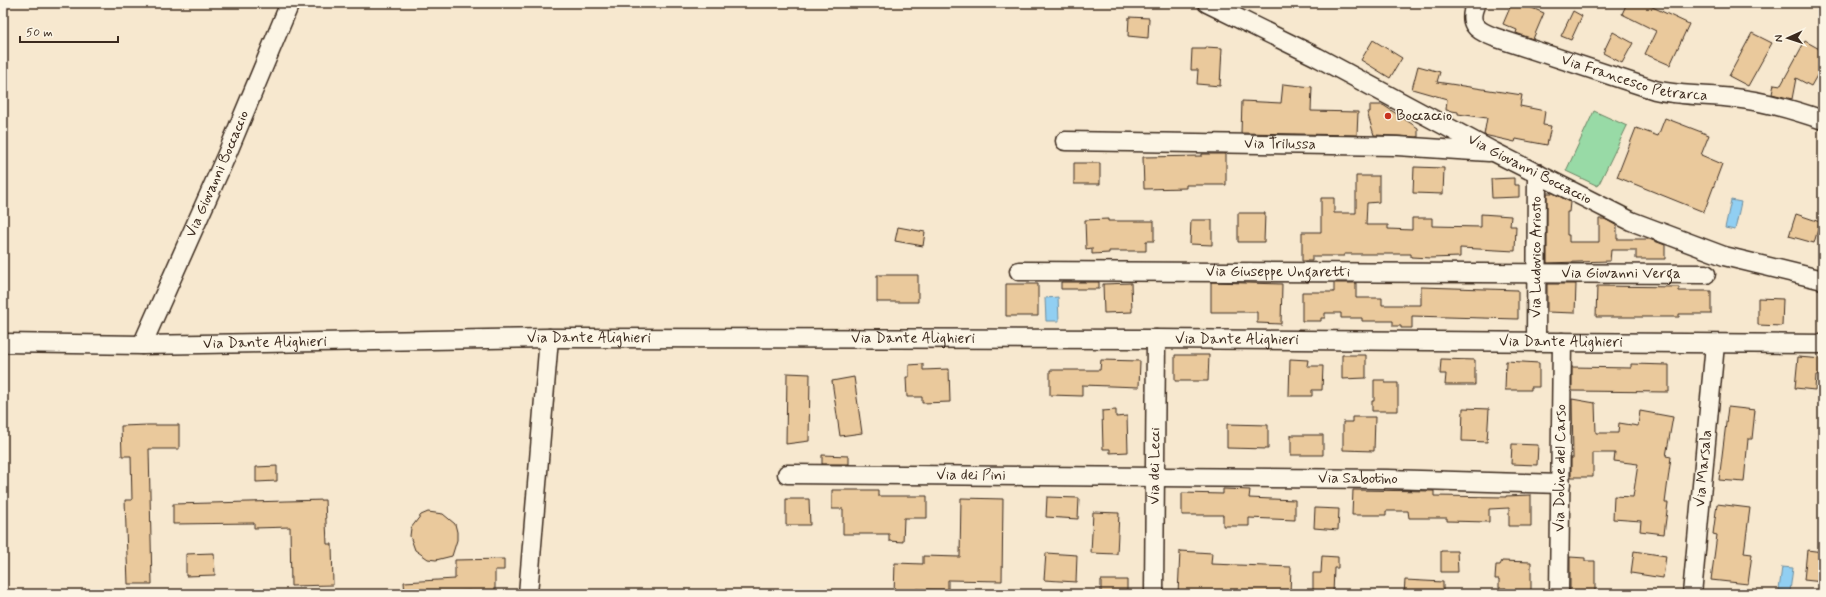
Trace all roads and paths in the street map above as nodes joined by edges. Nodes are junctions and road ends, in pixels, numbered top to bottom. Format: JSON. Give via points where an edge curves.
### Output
{"nodes":[{"id":1,"x":290,"y":3,"type":"edge"},
{"id":2,"x":1207,"y":3,"type":"edge"},
{"id":3,"x":1476,"y":3,"type":"edge"},
{"id":4,"x":1823,"y":120,"type":"edge"},
{"id":5,"x":1065,"y":140,"type":"dead end"},
{"id":6,"x":1494,"y":152,"type":"junction"},
{"id":7,"x":1536,"y":173,"type":"junction"},
{"id":8,"x":1019,"y":271,"type":"dead end"},
{"id":9,"x":1537,"y":274,"type":"junction"},
{"id":10,"x":1706,"y":274,"type":"dead end"},
{"id":11,"x":1823,"y":280,"type":"edge"},
{"id":12,"x":549,"y":338,"type":"junction"},
{"id":13,"x":1156,"y":339,"type":"junction"},
{"id":14,"x":1536,"y":342,"type":"junction"},
{"id":15,"x":1562,"y":342,"type":"junction"},
{"id":16,"x":3,"y":343,"type":"edge"},
{"id":17,"x":1715,"y":344,"type":"junction"},
{"id":18,"x":1823,"y":344,"type":"edge"},
{"id":19,"x":142,"y":345,"type":"junction"},
{"id":20,"x":788,"y":474,"type":"dead end"},
{"id":21,"x":1155,"y":478,"type":"junction"},
{"id":22,"x":1561,"y":484,"type":"junction"},
{"id":23,"x":528,"y":594,"type":"edge"},
{"id":24,"x":1154,"y":594,"type":"edge"},
{"id":25,"x":1559,"y":594,"type":"edge"},
{"id":26,"x":1692,"y":594,"type":"edge"}],
"edges":[{"from":1,"to":19,"type":"street","name":"Via Giovanni Boccaccio"},
{"from":2,"to":6,"type":"street","name":"Via Giovanni Boccaccio","via":[[1366,82]]},
{"from":3,"to":4,"type":"street","name":"Via Francesco Petrarca","via":[[1472,16],[1474,25],[1480,31],[1494,37],[1655,90],[1764,103]]},
{"from":5,"to":6,"type":"street","name":"Via Trilussa","via":[[1397,146]]},
{"from":6,"to":7,"type":"street","name":"Via Giovanni Boccaccio"},
{"from":7,"to":9,"type":"street","name":"Via Ludovico Ariosto"},
{"from":7,"to":11,"type":"street","name":"Via Giovanni Boccaccio","via":[[1625,218],[1670,237],[1724,256]]},
{"from":8,"to":9,"type":"street","name":"Via Giuseppe Ungaretti"},
{"from":9,"to":10,"type":"street","name":"Via Giovanni Verga"},
{"from":9,"to":14,"type":"street","name":"Via Ludovico Ariosto"},
{"from":12,"to":13,"type":"street","name":"Via Dante Alighieri"},
{"from":12,"to":19,"type":"street","name":"Via Dante Alighieri"},
{"from":12,"to":23,"type":"street"},
{"from":13,"to":14,"type":"street","name":"Via Dante Alighieri"},
{"from":13,"to":21,"type":"street","name":"Via dei Lecci"},
{"from":14,"to":15,"type":"street","name":"Via Dante Alighieri"},
{"from":15,"to":17,"type":"street","name":"Via Dante Alighieri"},
{"from":15,"to":22,"type":"street","name":"Via Doline del Carso"},
{"from":16,"to":19,"type":"street","name":"Via Dante Alighieri"},
{"from":17,"to":18,"type":"street","name":"Via Dante Alighieri"},
{"from":17,"to":26,"type":"street","name":"Via Marsala"},
{"from":20,"to":21,"type":"street","name":"Via dei Pini"},
{"from":21,"to":22,"type":"street","name":"Via Sabotino","via":[[1387,479]]},
{"from":21,"to":24,"type":"street","name":"Via dei Lecci"},
{"from":22,"to":25,"type":"street","name":"Via Doline del Carso"}]}
